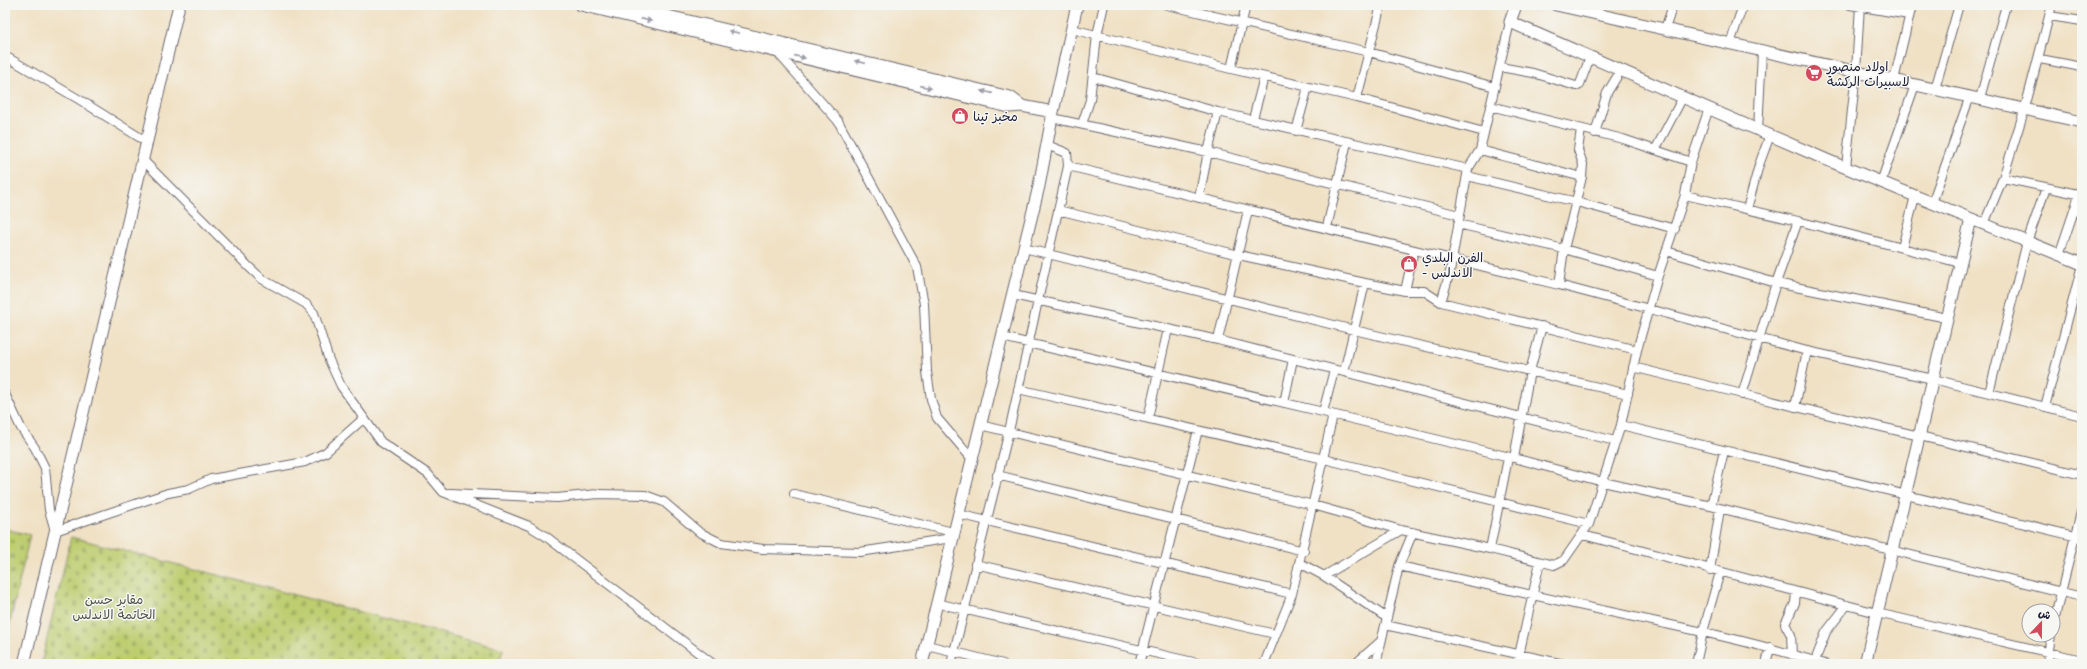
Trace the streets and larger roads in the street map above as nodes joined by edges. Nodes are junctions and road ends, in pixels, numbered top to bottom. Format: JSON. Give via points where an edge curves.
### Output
{"nodes":[{"id":1,"x":179,"y":5,"type":"edge"},
{"id":2,"x":580,"y":5,"type":"edge"},
{"id":3,"x":621,"y":5,"type":"edge"},
{"id":4,"x":1078,"y":5,"type":"edge"},
{"id":5,"x":1104,"y":5,"type":"edge"},
{"id":6,"x":1167,"y":5,"type":"edge"},
{"id":7,"x":1246,"y":5,"type":"edge"},
{"id":8,"x":1381,"y":5,"type":"edge"},
{"id":9,"x":1516,"y":5,"type":"edge"},
{"id":10,"x":1556,"y":5,"type":"edge"},
{"id":11,"x":1673,"y":5,"type":"edge"},
{"id":12,"x":1743,"y":5,"type":"edge"},
{"id":13,"x":1850,"y":5,"type":"edge"},
{"id":14,"x":1912,"y":5,"type":"edge"},
{"id":15,"x":1959,"y":5,"type":"edge"},
{"id":16,"x":2006,"y":5,"type":"edge"},
{"id":17,"x":2052,"y":5,"type":"edge"},
{"id":18,"x":1860,"y":6,"type":"edge"},
{"id":19,"x":1909,"y":15,"type":"junction"},
{"id":20,"x":2049,"y":16,"type":"junction"},
{"id":21,"x":2082,"y":21,"type":"edge"},
{"id":22,"x":1510,"y":22,"type":"junction"},
{"id":23,"x":1242,"y":24,"type":"junction"},
{"id":24,"x":1072,"y":29,"type":"junction"},
{"id":25,"x":1664,"y":29,"type":"junction"},
{"id":26,"x":1097,"y":35,"type":"junction"},
{"id":27,"x":1730,"y":44,"type":"junction"},
{"id":28,"x":777,"y":51,"type":"junction"},
{"id":29,"x":1369,"y":52,"type":"junction"},
{"id":30,"x":1762,"y":52,"type":"junction"},
{"id":31,"x":5,"y":56,"type":"edge"},
{"id":32,"x":1590,"y":57,"type":"junction"},
{"id":33,"x":2040,"y":59,"type":"junction"},
{"id":34,"x":1500,"y":67,"type":"junction"},
{"id":35,"x":2082,"y":67,"type":"edge"},
{"id":36,"x":1231,"y":69,"type":"junction"},
{"id":37,"x":1621,"y":70,"type":"junction"},
{"id":38,"x":1856,"y":72,"type":"junction"},
{"id":39,"x":1093,"y":77,"type":"junction"},
{"id":40,"x":1264,"y":77,"type":"junction"},
{"id":41,"x":1894,"y":80,"type":"junction"},
{"id":42,"x":1915,"y":85,"type":"junction"},
{"id":43,"x":1308,"y":87,"type":"junction"},
{"id":44,"x":1495,"y":87,"type":"junction"},
{"id":45,"x":1935,"y":89,"type":"junction"},
{"id":46,"x":1683,"y":97,"type":"junction"},
{"id":47,"x":1975,"y":97,"type":"junction"},
{"id":48,"x":1357,"y":98,"type":"junction"},
{"id":49,"x":1022,"y":106,"type":"junction"},
{"id":50,"x":1490,"y":106,"type":"junction"},
{"id":51,"x":1709,"y":108,"type":"junction"},
{"id":52,"x":2025,"y":108,"type":"junction"},
{"id":53,"x":1218,"y":112,"type":"junction"},
{"id":54,"x":1052,"y":115,"type":"junction"},
{"id":55,"x":1253,"y":119,"type":"junction"},
{"id":56,"x":2082,"y":122,"type":"edge"},
{"id":57,"x":1082,"y":124,"type":"junction"},
{"id":58,"x":1581,"y":129,"type":"junction"},
{"id":59,"x":1296,"y":130,"type":"junction"},
{"id":60,"x":1758,"y":130,"type":"junction"},
{"id":61,"x":1484,"y":132,"type":"junction"},
{"id":62,"x":1596,"y":133,"type":"junction"},
{"id":63,"x":1770,"y":135,"type":"junction"},
{"id":64,"x":147,"y":142,"type":"junction"},
{"id":65,"x":1347,"y":142,"type":"junction"},
{"id":66,"x":1047,"y":145,"type":"junction"},
{"id":67,"x":1480,"y":150,"type":"junction"},
{"id":68,"x":1655,"y":150,"type":"junction"},
{"id":69,"x":1208,"y":152,"type":"junction"},
{"id":70,"x":143,"y":160,"type":"junction"},
{"id":71,"x":1691,"y":162,"type":"junction"},
{"id":72,"x":1068,"y":166,"type":"junction"},
{"id":73,"x":1846,"y":167,"type":"junction"},
{"id":74,"x":1467,"y":172,"type":"junction"},
{"id":75,"x":1582,"y":177,"type":"junction"},
{"id":76,"x":2003,"y":178,"type":"junction"},
{"id":77,"x":1881,"y":182,"type":"junction"},
{"id":78,"x":1336,"y":183,"type":"junction"},
{"id":79,"x":2046,"y":188,"type":"junction"},
{"id":80,"x":2081,"y":192,"type":"edge"},
{"id":81,"x":1685,"y":196,"type":"junction"},
{"id":82,"x":1915,"y":196,"type":"junction"},
{"id":83,"x":1199,"y":198,"type":"junction"},
{"id":84,"x":1577,"y":202,"type":"junction"},
{"id":85,"x":1932,"y":203,"type":"junction"},
{"id":86,"x":1747,"y":209,"type":"junction"},
{"id":87,"x":1058,"y":210,"type":"junction"},
{"id":88,"x":1248,"y":210,"type":"junction"},
{"id":89,"x":1459,"y":214,"type":"junction"},
{"id":90,"x":1971,"y":218,"type":"junction"},
{"id":91,"x":1798,"y":221,"type":"junction"},
{"id":92,"x":1458,"y":224,"type":"junction"},
{"id":93,"x":1984,"y":224,"type":"junction"},
{"id":94,"x":1327,"y":227,"type":"junction"},
{"id":95,"x":1675,"y":228,"type":"junction"},
{"id":96,"x":2027,"y":242,"type":"junction"},
{"id":97,"x":1024,"y":248,"type":"junction"},
{"id":98,"x":1902,"y":248,"type":"junction"},
{"id":99,"x":1564,"y":249,"type":"junction"},
{"id":100,"x":1414,"y":250,"type":"junction"},
{"id":101,"x":1666,"y":251,"type":"junction"},
{"id":102,"x":1047,"y":254,"type":"junction"},
{"id":103,"x":1238,"y":255,"type":"junction"},
{"id":104,"x":2059,"y":255,"type":"junction"},
{"id":105,"x":1452,"y":259,"type":"junction"},
{"id":106,"x":1960,"y":263,"type":"junction"},
{"id":107,"x":2082,"y":265,"type":"edge"},
{"id":108,"x":1658,"y":276,"type":"junction"},
{"id":109,"x":1365,"y":283,"type":"junction"},
{"id":110,"x":1559,"y":284,"type":"junction"},
{"id":111,"x":1776,"y":284,"type":"junction"},
{"id":112,"x":1405,"y":291,"type":"junction"},
{"id":113,"x":1013,"y":295,"type":"junction"},
{"id":114,"x":1227,"y":298,"type":"junction"},
{"id":115,"x":1038,"y":301,"type":"junction"},
{"id":116,"x":1441,"y":302,"type":"junction"},
{"id":117,"x":1649,"y":308,"type":"junction"},
{"id":118,"x":1947,"y":318,"type":"junction"},
{"id":119,"x":1542,"y":326,"type":"junction"},
{"id":120,"x":1168,"y":330,"type":"junction"},
{"id":121,"x":1354,"y":330,"type":"junction"},
{"id":122,"x":1002,"y":337,"type":"junction"},
{"id":123,"x":1758,"y":338,"type":"junction"},
{"id":124,"x":1218,"y":340,"type":"junction"},
{"id":125,"x":1029,"y":344,"type":"junction"},
{"id":126,"x":1637,"y":350,"type":"junction"},
{"id":127,"x":1807,"y":351,"type":"junction"},
{"id":128,"x":1293,"y":359,"type":"junction"},
{"id":129,"x":1633,"y":367,"type":"junction"},
{"id":130,"x":1334,"y":370,"type":"junction"},
{"id":131,"x":1344,"y":372,"type":"junction"},
{"id":132,"x":1530,"y":372,"type":"junction"},
{"id":133,"x":1158,"y":374,"type":"junction"},
{"id":134,"x":1933,"y":379,"type":"junction"},
{"id":135,"x":1018,"y":389,"type":"junction"},
{"id":136,"x":1989,"y":393,"type":"junction"},
{"id":137,"x":5,"y":394,"type":"edge"},
{"id":138,"x":1628,"y":394,"type":"junction"},
{"id":139,"x":1742,"y":395,"type":"junction"},
{"id":140,"x":1284,"y":403,"type":"junction"},
{"id":141,"x":1795,"y":407,"type":"junction"},
{"id":142,"x":2045,"y":407,"type":"junction"},
{"id":143,"x":1323,"y":412,"type":"junction"},
{"id":144,"x":1334,"y":415,"type":"junction"},
{"id":145,"x":2082,"y":416,"type":"edge"},
{"id":146,"x":1522,"y":417,"type":"junction"},
{"id":147,"x":1148,"y":418,"type":"junction"},
{"id":148,"x":363,"y":419,"type":"junction"},
{"id":149,"x":980,"y":425,"type":"junction"},
{"id":150,"x":1621,"y":425,"type":"junction"},
{"id":151,"x":1198,"y":430,"type":"junction"},
{"id":152,"x":1009,"y":431,"type":"junction"},
{"id":153,"x":1920,"y":435,"type":"junction"},
{"id":154,"x":1615,"y":441,"type":"junction"},
{"id":155,"x":1724,"y":451,"type":"junction"},
{"id":156,"x":1511,"y":458,"type":"junction"},
{"id":157,"x":972,"y":459,"type":"junction"},
{"id":158,"x":1324,"y":459,"type":"junction"},
{"id":159,"x":1187,"y":475,"type":"junction"},
{"id":160,"x":2082,"y":475,"type":"edge"},
{"id":161,"x":997,"y":476,"type":"junction"},
{"id":162,"x":1603,"y":482,"type":"junction"},
{"id":163,"x":443,"y":492,"type":"junction"},
{"id":164,"x":794,"y":494,"type":"dead end"},
{"id":165,"x":1905,"y":495,"type":"junction"},
{"id":166,"x":1500,"y":503,"type":"junction"},
{"id":167,"x":1313,"y":504,"type":"junction"},
{"id":168,"x":1711,"y":506,"type":"junction"},
{"id":169,"x":2082,"y":508,"type":"edge"},
{"id":170,"x":1720,"y":509,"type":"junction"},
{"id":171,"x":958,"y":514,"type":"junction"},
{"id":172,"x":1177,"y":519,"type":"junction"},
{"id":173,"x":985,"y":521,"type":"junction"},
{"id":174,"x":1589,"y":524,"type":"junction"},
{"id":175,"x":1401,"y":530,"type":"junction"},
{"id":176,"x":55,"y":531,"type":"junction"},
{"id":177,"x":1413,"y":532,"type":"junction"},
{"id":178,"x":952,"y":535,"type":"junction"},
{"id":179,"x":1583,"y":535,"type":"junction"},
{"id":180,"x":2079,"y":537,"type":"edge"},
{"id":181,"x":1490,"y":549,"type":"junction"},
{"id":182,"x":1304,"y":550,"type":"junction"},
{"id":183,"x":1892,"y":551,"type":"junction"},
{"id":184,"x":1164,"y":562,"type":"junction"},
{"id":185,"x":1540,"y":562,"type":"junction"},
{"id":186,"x":1300,"y":563,"type":"junction"},
{"id":187,"x":975,"y":564,"type":"junction"},
{"id":188,"x":1400,"y":566,"type":"junction"},
{"id":189,"x":1710,"y":570,"type":"junction"},
{"id":190,"x":1720,"y":572,"type":"junction"},
{"id":191,"x":1324,"y":576,"type":"junction"},
{"id":192,"x":1796,"y":592,"type":"junction"},
{"id":193,"x":2061,"y":592,"type":"junction"},
{"id":194,"x":1292,"y":594,"type":"junction"},
{"id":195,"x":1532,"y":595,"type":"junction"},
{"id":196,"x":2082,"y":597,"type":"edge"},
{"id":197,"x":936,"y":603,"type":"junction"},
{"id":198,"x":2058,"y":603,"type":"edge"},
{"id":199,"x":1847,"y":605,"type":"junction"},
{"id":200,"x":1153,"y":607,"type":"junction"},
{"id":201,"x":965,"y":610,"type":"junction"},
{"id":202,"x":1877,"y":613,"type":"junction"},
{"id":203,"x":1386,"y":622,"type":"junction"},
{"id":204,"x":1703,"y":632,"type":"junction"},
{"id":205,"x":1275,"y":634,"type":"junction"},
{"id":206,"x":1381,"y":641,"type":"junction"},
{"id":207,"x":2051,"y":643,"type":"edge"},
{"id":208,"x":927,"y":645,"type":"junction"},
{"id":209,"x":1770,"y":647,"type":"junction"},
{"id":210,"x":1143,"y":649,"type":"junction"},
{"id":211,"x":2050,"y":652,"type":"junction"},
{"id":212,"x":954,"y":653,"type":"junction"},
{"id":213,"x":1520,"y":653,"type":"junction"},
{"id":214,"x":1792,"y":655,"type":"junction"},
{"id":215,"x":2082,"y":660,"type":"edge"},
{"id":216,"x":1815,"y":661,"type":"junction"},
{"id":217,"x":24,"y":664,"type":"edge"},
{"id":218,"x":713,"y":664,"type":"edge"},
{"id":219,"x":922,"y":664,"type":"edge"},
{"id":220,"x":951,"y":664,"type":"edge"},
{"id":221,"x":1003,"y":664,"type":"edge"},
{"id":222,"x":1139,"y":664,"type":"edge"},
{"id":223,"x":1202,"y":664,"type":"edge"},
{"id":224,"x":1264,"y":664,"type":"edge"},
{"id":225,"x":1354,"y":664,"type":"edge"},
{"id":226,"x":1376,"y":664,"type":"edge"},
{"id":227,"x":1517,"y":664,"type":"edge"},
{"id":228,"x":1564,"y":664,"type":"edge"},
{"id":229,"x":1696,"y":664,"type":"edge"},
{"id":230,"x":1766,"y":664,"type":"edge"},
{"id":231,"x":1826,"y":664,"type":"edge"},
{"id":232,"x":1865,"y":664,"type":"edge"},
{"id":233,"x":2048,"y":664,"type":"edge"}],
"edges":[{"from":1,"to":64,"type":"street"},
{"from":2,"to":28,"type":"street","one_way":true},
{"from":49,"to":3,"type":"street","one_way":true,"via":[[1010,97]]},
{"from":4,"to":24,"type":"street"},
{"from":5,"to":26,"type":"street"},
{"from":6,"to":23,"type":"street"},
{"from":7,"to":23,"type":"street"},
{"from":8,"to":29,"type":"street"},
{"from":9,"to":22,"type":"street"},
{"from":10,"to":25,"type":"street"},
{"from":11,"to":25,"type":"street"},
{"from":12,"to":27,"type":"street"},
{"from":13,"to":18,"type":"street"},
{"from":14,"to":19,"type":"street"},
{"from":15,"to":45,"type":"street"},
{"from":16,"to":47,"type":"street"},
{"from":17,"to":20,"type":"street"},
{"from":18,"to":19,"type":"street"},
{"from":18,"to":38,"type":"street"},
{"from":19,"to":41,"type":"street"},
{"from":20,"to":21,"type":"street"},
{"from":20,"to":33,"type":"street"},
{"from":22,"to":32,"type":"street"},
{"from":22,"to":34,"type":"street"},
{"from":23,"to":29,"type":"street"},
{"from":23,"to":36,"type":"street"},
{"from":24,"to":26,"type":"street"},
{"from":24,"to":54,"type":"street"},
{"from":25,"to":27,"type":"street"},
{"from":26,"to":36,"type":"street"},
{"from":26,"to":39,"type":"street"},
{"from":27,"to":30,"type":"street"},
{"from":28,"to":49,"type":"street","one_way":true,"via":[[1009,106]]},
{"from":28,"to":157,"type":"street","via":[[838,122],[914,261],[924,304],[926,372],[931,399],[937,418]]},
{"from":29,"to":44,"type":"street"},
{"from":29,"to":48,"type":"street"},
{"from":30,"to":38,"type":"street"},
{"from":30,"to":60,"type":"street"},
{"from":31,"to":64,"type":"street"},
{"from":32,"to":34,"type":"street","via":[[1580,84],[1576,86],[1533,73]]},
{"from":32,"to":37,"type":"street"},
{"from":33,"to":35,"type":"street"},
{"from":33,"to":52,"type":"street"},
{"from":34,"to":44,"type":"street"},
{"from":36,"to":40,"type":"street"},
{"from":37,"to":46,"type":"street"},
{"from":37,"to":62,"type":"street","via":[[1607,93]]},
{"from":38,"to":41,"type":"street"},
{"from":38,"to":73,"type":"street"},
{"from":39,"to":53,"type":"street"},
{"from":39,"to":57,"type":"street","via":[[1090,100]]},
{"from":40,"to":43,"type":"street"},
{"from":40,"to":55,"type":"street"},
{"from":41,"to":42,"type":"street"},
{"from":42,"to":45,"type":"street"},
{"from":42,"to":77,"type":"street"},
{"from":43,"to":48,"type":"street"},
{"from":43,"to":59,"type":"street"},
{"from":44,"to":50,"type":"street"},
{"from":45,"to":47,"type":"street"},
{"from":46,"to":51,"type":"street"},
{"from":46,"to":68,"type":"street"},
{"from":47,"to":52,"type":"street"},
{"from":47,"to":85,"type":"street"},
{"from":48,"to":61,"type":"street"},
{"from":49,"to":54,"type":"street"},
{"from":50,"to":58,"type":"street"},
{"from":50,"to":61,"type":"street"},
{"from":51,"to":60,"type":"street"},
{"from":51,"to":71,"type":"street"},
{"from":52,"to":56,"type":"street"},
{"from":52,"to":76,"type":"street"},
{"from":53,"to":55,"type":"street"},
{"from":53,"to":69,"type":"street"},
{"from":54,"to":57,"type":"street"},
{"from":54,"to":66,"type":"street"},
{"from":55,"to":59,"type":"street"},
{"from":57,"to":69,"type":"street"},
{"from":58,"to":62,"type":"street"},
{"from":58,"to":75,"type":"street","via":[[1578,150],[1583,164]]},
{"from":59,"to":65,"type":"street"},
{"from":60,"to":63,"type":"street"},
{"from":61,"to":67,"type":"street"},
{"from":62,"to":68,"type":"street"},
{"from":63,"to":73,"type":"street"},
{"from":63,"to":86,"type":"street"},
{"from":64,"to":70,"type":"street"},
{"from":65,"to":74,"type":"street"},
{"from":65,"to":78,"type":"street"},
{"from":66,"to":72,"type":"street","via":[[1068,154]]},
{"from":66,"to":97,"type":"street"},
{"from":67,"to":74,"type":"street"},
{"from":67,"to":75,"type":"street"},
{"from":68,"to":71,"type":"street"},
{"from":69,"to":78,"type":"street"},
{"from":69,"to":83,"type":"street"},
{"from":70,"to":148,"type":"street","via":[[249,268],[306,304],[314,314],[329,360],[341,386]]},
{"from":70,"to":176,"type":"street"},
{"from":71,"to":81,"type":"street"},
{"from":72,"to":83,"type":"street"},
{"from":72,"to":87,"type":"street"},
{"from":73,"to":77,"type":"street"},
{"from":74,"to":84,"type":"street"},
{"from":74,"to":89,"type":"street"},
{"from":75,"to":84,"type":"street"},
{"from":76,"to":79,"type":"street"},
{"from":76,"to":93,"type":"street"},
{"from":77,"to":82,"type":"street"},
{"from":78,"to":89,"type":"street"},
{"from":78,"to":94,"type":"street"},
{"from":79,"to":80,"type":"street"},
{"from":79,"to":96,"type":"street"},
{"from":80,"to":104,"type":"street"},
{"from":81,"to":86,"type":"street"},
{"from":81,"to":95,"type":"street"},
{"from":82,"to":85,"type":"street"},
{"from":82,"to":98,"type":"street"},
{"from":83,"to":88,"type":"street"},
{"from":84,"to":95,"type":"street"},
{"from":84,"to":99,"type":"street"},
{"from":85,"to":90,"type":"street"},
{"from":86,"to":91,"type":"street"},
{"from":87,"to":102,"type":"street"},
{"from":87,"to":103,"type":"street"},
{"from":88,"to":94,"type":"street"},
{"from":88,"to":103,"type":"street"},
{"from":89,"to":92,"type":"street"},
{"from":90,"to":93,"type":"street"},
{"from":90,"to":106,"type":"street"},
{"from":91,"to":98,"type":"street"},
{"from":91,"to":111,"type":"street"},
{"from":92,"to":99,"type":"street"},
{"from":92,"to":105,"type":"street"},
{"from":93,"to":96,"type":"street"},
{"from":94,"to":100,"type":"street"},
{"from":95,"to":101,"type":"street"},
{"from":96,"to":104,"type":"street"},
{"from":96,"to":136,"type":"street"},
{"from":97,"to":102,"type":"street"},
{"from":97,"to":113,"type":"street"},
{"from":98,"to":106,"type":"street"},
{"from":99,"to":108,"type":"street"},
{"from":99,"to":110,"type":"street"},
{"from":100,"to":105,"type":"street"},
{"from":100,"to":112,"type":"street"},
{"from":101,"to":108,"type":"street"},
{"from":101,"to":111,"type":"street"},
{"from":102,"to":114,"type":"street"},
{"from":102,"to":115,"type":"street"},
{"from":103,"to":109,"type":"street"},
{"from":103,"to":114,"type":"street"},
{"from":104,"to":107,"type":"street"},
{"from":105,"to":110,"type":"street"},
{"from":105,"to":116,"type":"street"},
{"from":106,"to":118,"type":"street"},
{"from":107,"to":142,"type":"street"},
{"from":108,"to":117,"type":"street"},
{"from":109,"to":112,"type":"street"},
{"from":109,"to":121,"type":"street"},
{"from":110,"to":117,"type":"street"},
{"from":111,"to":118,"type":"street"},
{"from":111,"to":123,"type":"street"},
{"from":112,"to":116,"type":"street","via":[[1424,291]]},
{"from":113,"to":115,"type":"street"},
{"from":113,"to":122,"type":"street"},
{"from":114,"to":121,"type":"street"},
{"from":114,"to":124,"type":"street"},
{"from":115,"to":120,"type":"street"},
{"from":115,"to":125,"type":"street"},
{"from":116,"to":119,"type":"street"},
{"from":117,"to":123,"type":"street"},
{"from":117,"to":126,"type":"street"},
{"from":118,"to":134,"type":"street"},
{"from":119,"to":126,"type":"street"},
{"from":119,"to":132,"type":"street"},
{"from":120,"to":124,"type":"street"},
{"from":120,"to":133,"type":"street"},
{"from":121,"to":131,"type":"street"},
{"from":121,"to":132,"type":"street"},
{"from":122,"to":125,"type":"street"},
{"from":122,"to":149,"type":"street"},
{"from":123,"to":127,"type":"street"},
{"from":123,"to":139,"type":"street"},
{"from":124,"to":128,"type":"street"},
{"from":125,"to":133,"type":"street"},
{"from":125,"to":135,"type":"street"},
{"from":126,"to":129,"type":"street"},
{"from":127,"to":134,"type":"street"},
{"from":127,"to":141,"type":"street"},
{"from":128,"to":130,"type":"street"},
{"from":128,"to":140,"type":"street"},
{"from":129,"to":138,"type":"street"},
{"from":129,"to":139,"type":"street"},
{"from":130,"to":131,"type":"street"},
{"from":130,"to":143,"type":"street"},
{"from":131,"to":146,"type":"street"},
{"from":132,"to":138,"type":"street"},
{"from":132,"to":146,"type":"street"},
{"from":133,"to":140,"type":"street"},
{"from":133,"to":147,"type":"street"},
{"from":134,"to":136,"type":"street"},
{"from":134,"to":153,"type":"street"},
{"from":135,"to":147,"type":"street"},
{"from":135,"to":152,"type":"street"},
{"from":136,"to":142,"type":"street"},
{"from":137,"to":176,"type":"street","via":[[21,428],[45,468],[49,510]]},
{"from":138,"to":150,"type":"street"},
{"from":139,"to":141,"type":"street"},
{"from":140,"to":143,"type":"street"},
{"from":141,"to":153,"type":"street"},
{"from":142,"to":145,"type":"street"},
{"from":143,"to":144,"type":"street"},
{"from":144,"to":156,"type":"street"},
{"from":144,"to":158,"type":"street"},
{"from":146,"to":154,"type":"street"},
{"from":146,"to":156,"type":"street"},
{"from":147,"to":151,"type":"street"},
{"from":148,"to":163,"type":"street","via":[[381,442],[428,474]]},
{"from":148,"to":176,"type":"street","via":[[326,452],[305,462],[210,479],[190,489],[168,493]]},
{"from":149,"to":152,"type":"street"},
{"from":149,"to":157,"type":"street"},
{"from":150,"to":154,"type":"street"},
{"from":150,"to":155,"type":"street"},
{"from":151,"to":158,"type":"street"},
{"from":151,"to":159,"type":"street"},
{"from":152,"to":159,"type":"street"},
{"from":152,"to":161,"type":"street"},
{"from":153,"to":160,"type":"street"},
{"from":153,"to":165,"type":"street"},
{"from":154,"to":162,"type":"street"},
{"from":155,"to":165,"type":"street"},
{"from":155,"to":168,"type":"street"},
{"from":156,"to":162,"type":"street"},
{"from":156,"to":166,"type":"street"},
{"from":157,"to":171,"type":"street"},
{"from":158,"to":166,"type":"street"},
{"from":158,"to":167,"type":"street"},
{"from":159,"to":167,"type":"street"},
{"from":159,"to":172,"type":"street"},
{"from":161,"to":172,"type":"street"},
{"from":161,"to":173,"type":"street"},
{"from":162,"to":168,"type":"street"},
{"from":162,"to":174,"type":"street"},
{"from":163,"to":178,"type":"street","via":[[557,498],[598,494],[645,495],[664,502],[699,532],[721,543],[763,549],[860,552]]},
{"from":163,"to":218,"type":"street","via":[[529,526],[544,535]]},
{"from":164,"to":178,"type":"street"},
{"from":165,"to":180,"type":"street"},
{"from":165,"to":183,"type":"street"},
{"from":166,"to":174,"type":"street"},
{"from":166,"to":181,"type":"street"},
{"from":167,"to":175,"type":"street"},
{"from":167,"to":182,"type":"street"},
{"from":168,"to":170,"type":"street"},
{"from":169,"to":180,"type":"street"},
{"from":170,"to":183,"type":"street"},
{"from":170,"to":189,"type":"street"},
{"from":171,"to":173,"type":"street"},
{"from":171,"to":178,"type":"street"},
{"from":172,"to":182,"type":"street"},
{"from":172,"to":184,"type":"street"},
{"from":173,"to":184,"type":"street"},
{"from":173,"to":187,"type":"street"},
{"from":174,"to":179,"type":"street"},
{"from":175,"to":177,"type":"street"},
{"from":175,"to":191,"type":"street"},
{"from":176,"to":217,"type":"street"},
{"from":177,"to":181,"type":"street"},
{"from":177,"to":188,"type":"street"},
{"from":178,"to":197,"type":"street"},
{"from":179,"to":185,"type":"street","via":[[1558,564]]},
{"from":179,"to":189,"type":"street"},
{"from":180,"to":193,"type":"street"},
{"from":181,"to":185,"type":"street"},
{"from":182,"to":186,"type":"street"},
{"from":183,"to":193,"type":"street"},
{"from":183,"to":202,"type":"street"},
{"from":184,"to":194,"type":"street"},
{"from":184,"to":200,"type":"street"},
{"from":185,"to":195,"type":"street"},
{"from":186,"to":191,"type":"street"},
{"from":186,"to":194,"type":"street"},
{"from":187,"to":200,"type":"street"},
{"from":187,"to":201,"type":"street"},
{"from":188,"to":195,"type":"street"},
{"from":188,"to":203,"type":"street"},
{"from":189,"to":190,"type":"street"},
{"from":190,"to":192,"type":"street"},
{"from":190,"to":204,"type":"street"},
{"from":191,"to":203,"type":"street"},
{"from":192,"to":199,"type":"street"},
{"from":192,"to":214,"type":"street","via":[[1795,603],[1785,624],[1791,635]]},
{"from":193,"to":196,"type":"street"},
{"from":193,"to":198,"type":"street"},
{"from":194,"to":205,"type":"street"},
{"from":195,"to":204,"type":"street"},
{"from":195,"to":213,"type":"street"},
{"from":197,"to":201,"type":"street"},
{"from":197,"to":208,"type":"street"},
{"from":199,"to":202,"type":"street"},
{"from":199,"to":216,"type":"street","via":[[1826,632]]},
{"from":200,"to":205,"type":"street"},
{"from":200,"to":210,"type":"street"},
{"from":201,"to":210,"type":"street"},
{"from":201,"to":212,"type":"street"},
{"from":202,"to":211,"type":"street"},
{"from":202,"to":232,"type":"street"},
{"from":203,"to":206,"type":"street"},
{"from":203,"to":213,"type":"street"},
{"from":204,"to":209,"type":"street"},
{"from":204,"to":229,"type":"street"},
{"from":205,"to":224,"type":"street"},
{"from":206,"to":225,"type":"street"},
{"from":206,"to":226,"type":"street"},
{"from":207,"to":211,"type":"street"},
{"from":208,"to":212,"type":"street"},
{"from":208,"to":219,"type":"street"},
{"from":209,"to":214,"type":"street"},
{"from":209,"to":230,"type":"street"},
{"from":210,"to":222,"type":"street"},
{"from":210,"to":223,"type":"street"},
{"from":211,"to":215,"type":"street"},
{"from":211,"to":233,"type":"street"},
{"from":212,"to":220,"type":"street"},
{"from":212,"to":221,"type":"street"},
{"from":213,"to":227,"type":"street"},
{"from":213,"to":228,"type":"street"},
{"from":214,"to":216,"type":"street"},
{"from":216,"to":231,"type":"street"}]}
